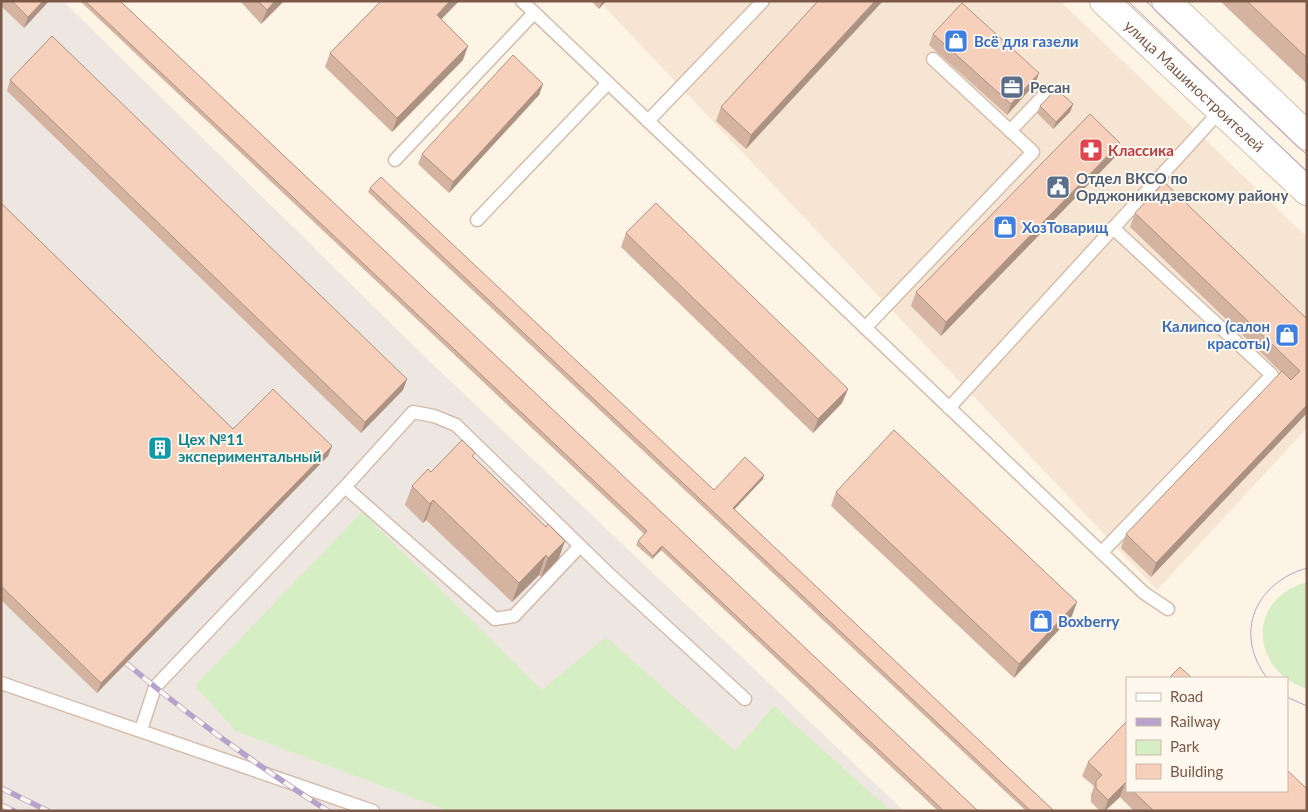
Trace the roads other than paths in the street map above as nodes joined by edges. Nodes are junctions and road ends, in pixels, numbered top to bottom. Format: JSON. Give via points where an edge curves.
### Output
{"nodes":[{"id":1,"x":522,"y":1,"type":"edge"},
{"id":2,"x":763,"y":1,"type":"edge"},
{"id":3,"x":1104,"y":1,"type":"edge"},
{"id":4,"x":1166,"y":1,"type":"edge"},
{"id":5,"x":534,"y":13,"type":"junction"},
{"id":6,"x":933,"y":59,"type":"dead end"},
{"id":7,"x":608,"y":83,"type":"junction"},
{"id":8,"x":1048,"y":91,"type":"dead end"},
{"id":9,"x":1220,"y":110,"type":"junction"},
{"id":10,"x":648,"y":121,"type":"junction"},
{"id":11,"x":1010,"y":131,"type":"junction"},
{"id":12,"x":1307,"y":136,"type":"edge"},
{"id":13,"x":395,"y":160,"type":"dead end"},
{"id":14,"x":1307,"y":192,"type":"edge"},
{"id":15,"x":477,"y":220,"type":"dead end"},
{"id":16,"x":1113,"y":228,"type":"junction"},
{"id":17,"x":865,"y":328,"type":"junction"},
{"id":18,"x":949,"y":408,"type":"junction"},
{"id":19,"x":345,"y":487,"type":"junction"},
{"id":20,"x":580,"y":546,"type":"junction"},
{"id":21,"x":1102,"y":552,"type":"junction"},
{"id":22,"x":1168,"y":609,"type":"dead end"},
{"id":23,"x":1,"y":683,"type":"edge"},
{"id":24,"x":745,"y":699,"type":"dead end"},
{"id":25,"x":141,"y":730,"type":"junction"},
{"id":26,"x":373,"y":811,"type":"edge"}],
"edges":[{"from":1,"to":5,"type":"lane"},
{"from":2,"to":10,"type":"lane"},
{"from":3,"to":9,"type":"main road","name":"улица Машиностроителей"},
{"from":4,"to":12,"type":"main road"},
{"from":5,"to":7,"type":"lane"},
{"from":5,"to":13,"type":"lane"},
{"from":6,"to":11,"type":"lane"},
{"from":7,"to":10,"type":"lane"},
{"from":7,"to":15,"type":"lane"},
{"from":8,"to":11,"type":"lane"},
{"from":9,"to":14,"type":"main road","name":"улица Машиностроителей"},
{"from":9,"to":16,"type":"lane"},
{"from":10,"to":17,"type":"lane"},
{"from":11,"to":17,"type":"lane","via":[[1032,152]]},
{"from":16,"to":18,"type":"lane"},
{"from":16,"to":21,"type":"lane","via":[[1272,374]]},
{"from":17,"to":18,"type":"lane"},
{"from":18,"to":21,"type":"lane"},
{"from":19,"to":20,"type":"lane","via":[[495,619],[514,616]]},
{"from":19,"to":20,"type":"lane","via":[[413,412],[434,416],[456,425]]},
{"from":19,"to":25,"type":"lane","via":[[155,687]]},
{"from":20,"to":24,"type":"lane"},
{"from":21,"to":22,"type":"lane","via":[[1144,593]]},
{"from":23,"to":25,"type":"lane"},
{"from":25,"to":26,"type":"lane"}]}
